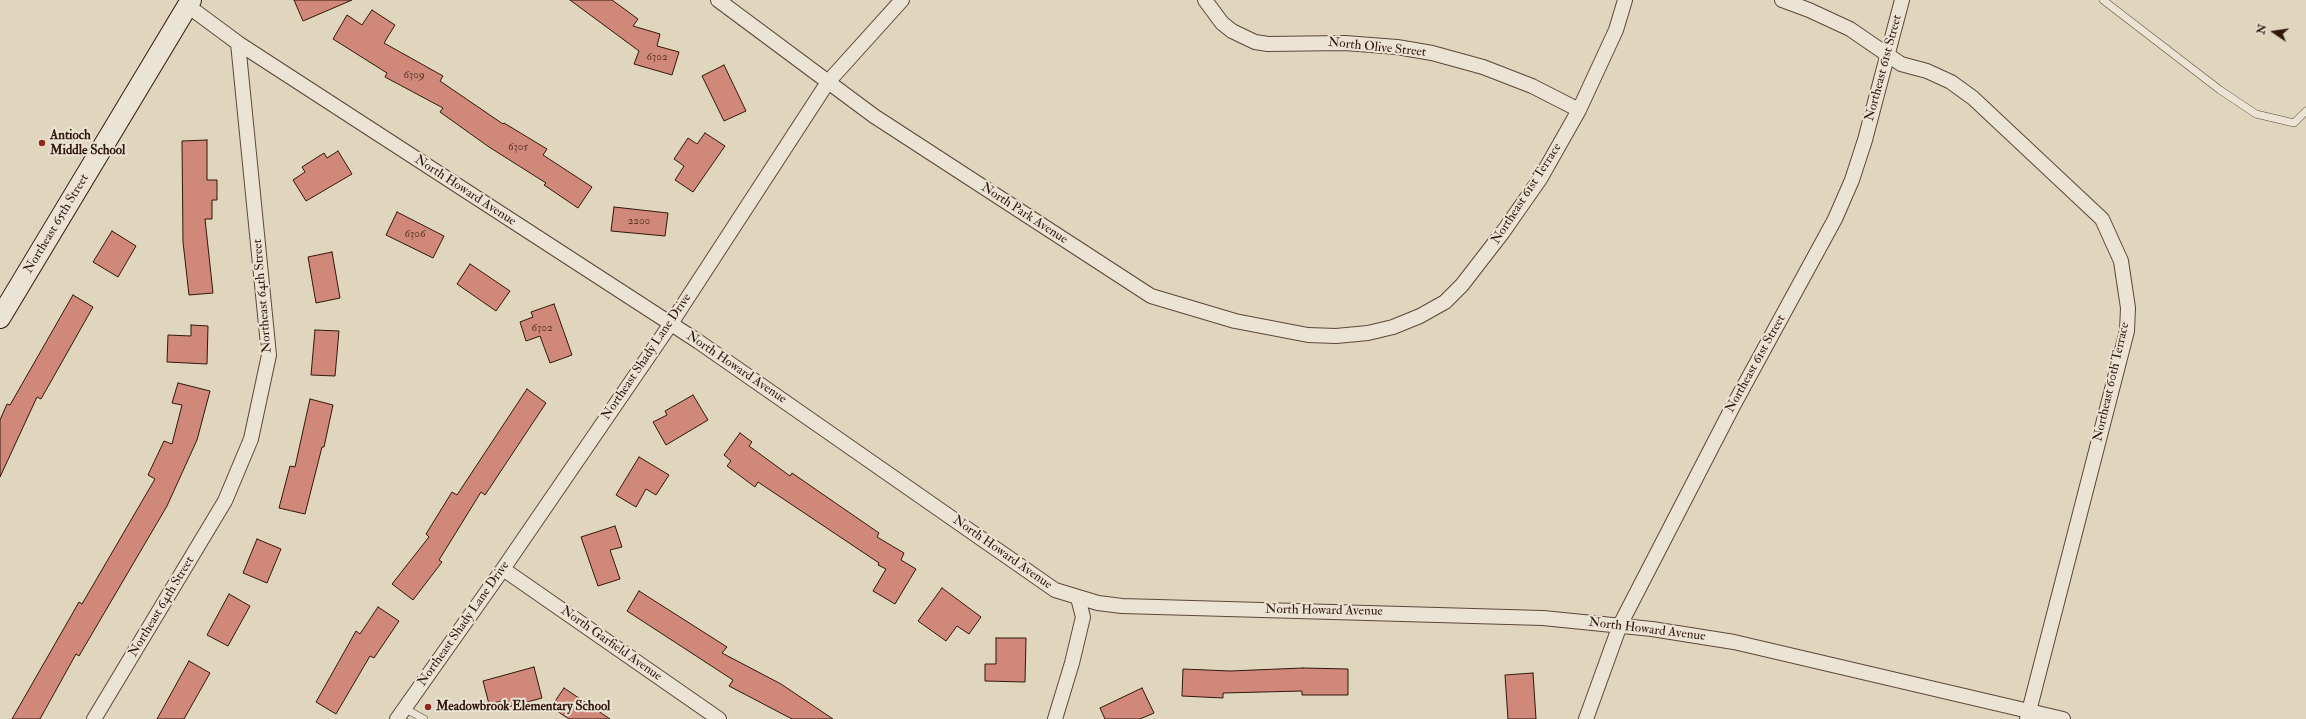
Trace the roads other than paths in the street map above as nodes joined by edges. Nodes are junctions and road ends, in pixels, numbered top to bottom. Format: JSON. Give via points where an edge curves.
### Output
{"nodes":[{"id":1,"x":718,"y":0,"type":"edge"},
{"id":2,"x":902,"y":0,"type":"edge"},
{"id":3,"x":1205,"y":0,"type":"edge"},
{"id":4,"x":1782,"y":0,"type":"edge"},
{"id":5,"x":1902,"y":0,"type":"edge"},
{"id":6,"x":2103,"y":0,"type":"edge"},
{"id":7,"x":1628,"y":2,"type":"edge"},
{"id":8,"x":190,"y":3,"type":"edge"},
{"id":9,"x":238,"y":43,"type":"junction"},
{"id":10,"x":1887,"y":56,"type":"junction"},
{"id":11,"x":828,"y":82,"type":"junction"},
{"id":12,"x":1579,"y":110,"type":"junction"},
{"id":13,"x":2306,"y":111,"type":"edge"},
{"id":14,"x":0,"y":318,"type":"edge"},
{"id":15,"x":670,"y":324,"type":"junction"},
{"id":16,"x":1368,"y":333,"type":"joint"},
{"id":17,"x":503,"y":569,"type":"junction"},
{"id":18,"x":1078,"y":598,"type":"junction"},
{"id":19,"x":1620,"y":625,"type":"junction"},
{"id":20,"x":401,"y":714,"type":"edge"},
{"id":21,"x":2028,"y":715,"type":"edge"},
{"id":22,"x":94,"y":719,"type":"edge"},
{"id":23,"x":424,"y":719,"type":"edge"},
{"id":24,"x":719,"y":719,"type":"edge"},
{"id":25,"x":1055,"y":719,"type":"edge"},
{"id":26,"x":1586,"y":719,"type":"edge"},
{"id":27,"x":2063,"y":719,"type":"edge"}],
"edges":[{"from":1,"to":11,"type":"street","name":"North Park Avenue"},
{"from":2,"to":11,"type":"street","name":"Northeast Shady Lane Drive"},
{"from":3,"to":12,"type":"street","name":"North Olive Street","via":[[1222,23],[1255,42],[1345,43],[1398,47],[1432,54],[1483,67],[1532,86]]},
{"from":4,"to":10,"type":"street","via":[[1850,29]]},
{"from":5,"to":10,"type":"street","name":"Northeast 61st Street"},
{"from":6,"to":13,"type":"lane","via":[[2220,90],[2256,114],[2294,122]]},
{"from":7,"to":12,"type":"street","name":"Northeast 61st Terrace","via":[[1601,67]]},
{"from":8,"to":9,"type":"street"},
{"from":8,"to":14,"type":"street","name":"Northeast 65th Street","via":[[10,296]]},
{"from":9,"to":15,"type":"street","name":"North Howard Avenue"},
{"from":9,"to":22,"type":"street","name":"Northeast 64th Street","via":[[269,355],[251,439],[225,502]]},
{"from":10,"to":19,"type":"street","name":"Northeast 61st Street","via":[[1873,113],[1852,180],[1835,219],[1732,408]]},
{"from":10,"to":21,"type":"street","name":"Northeast 60th Terrace","via":[[1901,64],[1927,71],[1951,82],[1973,98],[2102,219],[2121,262],[2126,283],[2127,331]]},
{"from":11,"to":15,"type":"street","name":"Northeast Shady Lane Drive"},
{"from":11,"to":16,"type":"street","name":"North Park Avenue","via":[[874,116],[1151,296],[1235,321],[1308,335]]},
{"from":12,"to":16,"type":"street","name":"Northeast 61st Terrace","via":[[1540,179],[1504,232],[1462,285],[1445,302],[1420,316],[1393,327]]},
{"from":15,"to":17,"type":"street","name":"Northeast Shady Lane Drive"},
{"from":15,"to":18,"type":"street","name":"North Howard Avenue","via":[[1055,590]]},
{"from":17,"to":20,"type":"street","name":"Northeast Shady Lane Drive"},
{"from":17,"to":24,"type":"street","name":"North Garfield Avenue"},
{"from":18,"to":19,"type":"street","name":"North Howard Avenue","via":[[1122,606],[1465,615],[1543,618]]},
{"from":18,"to":25,"type":"street","via":[[1083,617]]},
{"from":19,"to":21,"type":"street","name":"North Howard Avenue","via":[[1734,642]]},
{"from":19,"to":26,"type":"street","name":"Northeast 61st Street"},
{"from":20,"to":23,"type":"lane"},
{"from":21,"to":27,"type":"street","name":"North Howard Avenue"}]}
